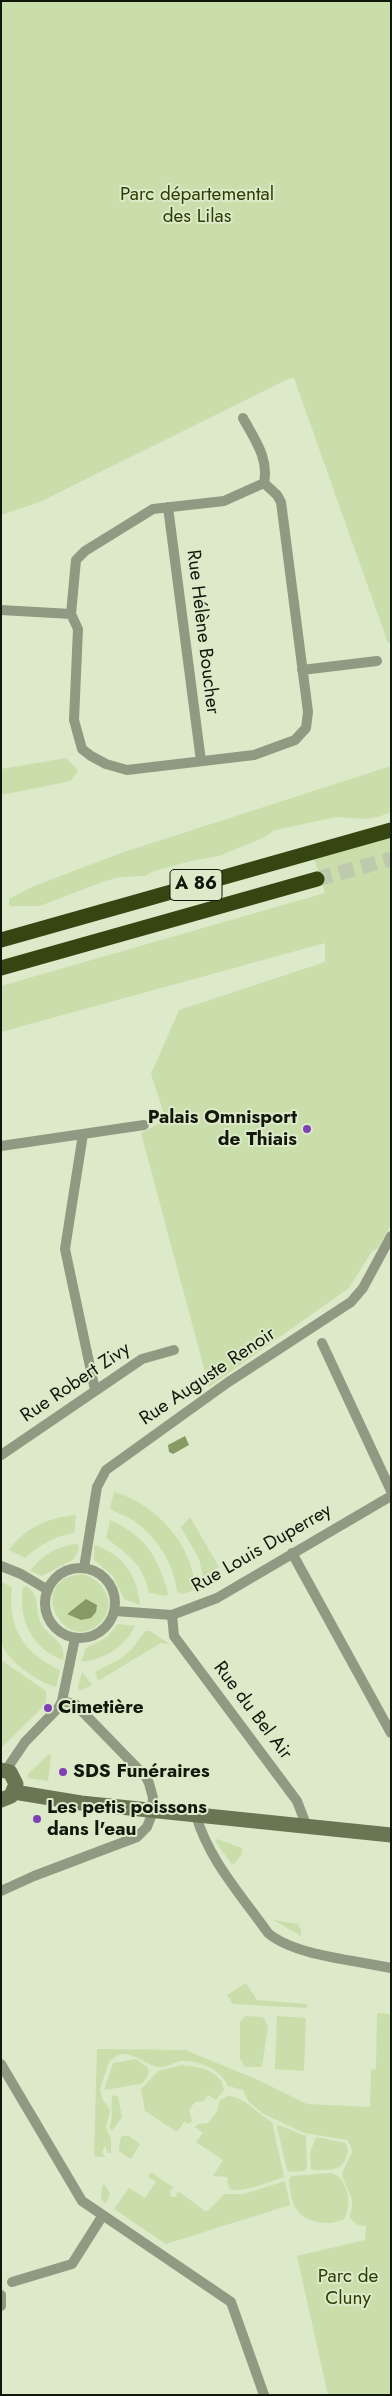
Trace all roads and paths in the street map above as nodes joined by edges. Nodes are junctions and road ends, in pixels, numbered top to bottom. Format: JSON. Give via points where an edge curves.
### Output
{"nodes":[{"id":1,"x":244,"y":418,"type":"dead end"},
{"id":2,"x":264,"y":483,"type":"junction"},
{"id":3,"x":168,"y":507,"type":"junction"},
{"id":4,"x":1,"y":610,"type":"edge"},
{"id":5,"x":71,"y":614,"type":"junction"},
{"id":6,"x":376,"y":661,"type":"dead end"},
{"id":7,"x":302,"y":670,"type":"junction"},
{"id":8,"x":201,"y":761,"type":"junction"},
{"id":9,"x":391,"y":830,"type":"edge"},
{"id":10,"x":317,"y":879,"type":"tunnel mouth"},
{"id":11,"x":1,"y":940,"type":"edge"},
{"id":12,"x":1,"y":968,"type":"edge"},
{"id":13,"x":144,"y":1125,"type":"dead end"},
{"id":14,"x":83,"y":1134,"type":"junction"},
{"id":15,"x":1,"y":1146,"type":"edge"},
{"id":16,"x":391,"y":1236,"type":"edge"},
{"id":17,"x":322,"y":1344,"type":"dead end"},
{"id":18,"x":174,"y":1350,"type":"dead end"},
{"id":19,"x":95,"y":1390,"type":"junction"},
{"id":20,"x":1,"y":1455,"type":"edge"},
{"id":21,"x":391,"y":1491,"type":"edge"},
{"id":22,"x":391,"y":1496,"type":"edge"},
{"id":23,"x":292,"y":1553,"type":"junction"},
{"id":24,"x":1,"y":1566,"type":"edge"},
{"id":25,"x":84,"y":1568,"type":"junction"},
{"id":26,"x":48,"y":1590,"type":"junction"},
{"id":27,"x":115,"y":1611,"type":"junction"},
{"id":28,"x":172,"y":1615,"type":"junction"},
{"id":29,"x":75,"y":1638,"type":"junction"},
{"id":30,"x":62,"y":1700,"type":"junction"},
{"id":31,"x":391,"y":1734,"type":"edge"},
{"id":32,"x":4,"y":1770,"type":"edge"},
{"id":33,"x":8,"y":1796,"type":"edge"},
{"id":34,"x":152,"y":1811,"type":"junction"},
{"id":35,"x":196,"y":1815,"type":"junction"},
{"id":36,"x":307,"y":1827,"type":"junction"},
{"id":37,"x":391,"y":1835,"type":"edge"},
{"id":38,"x":1,"y":1891,"type":"edge"},
{"id":39,"x":391,"y":1968,"type":"edge"},
{"id":40,"x":1,"y":2064,"type":"edge"},
{"id":41,"x":103,"y":2214,"type":"junction"},
{"id":42,"x":12,"y":2282,"type":"dead end"},
{"id":43,"x":1,"y":2295,"type":"edge"},
{"id":44,"x":1,"y":2306,"type":"edge"},
{"id":45,"x":264,"y":2395,"type":"edge"}],
"edges":[{"from":1,"to":2,"type":"street","via":[[265,460]]},
{"from":2,"to":3,"type":"street","via":[[224,501]]},
{"from":2,"to":7,"type":"street","via":[[281,502]]},
{"from":3,"to":5,"type":"street","via":[[153,509],[85,551],[76,560]]},
{"from":3,"to":8,"type":"street","name":"Rue Hélène Boucher"},
{"from":4,"to":5,"type":"street"},
{"from":5,"to":8,"type":"street","via":[[78,629],[74,708],[82,749],[106,764],[127,770]]},
{"from":6,"to":7,"type":"street"},
{"from":7,"to":8,"type":"street","via":[[308,712],[306,728],[295,740],[254,755]]},
{"from":9,"to":11,"type":"highway","number":"A 86"},
{"from":10,"to":12,"type":"highway","number":"A 86"},
{"from":13,"to":14,"type":"street"},
{"from":14,"to":15,"type":"street"},
{"from":14,"to":19,"type":"street","via":[[65,1249]]},
{"from":16,"to":25,"type":"street","name":"Rue Auguste Renoir","via":[[363,1288],[351,1302],[227,1383],[103,1474],[97,1486]]},
{"from":17,"to":21,"type":"street"},
{"from":18,"to":19,"type":"street","name":"Rue Robert Zivy","via":[[145,1357]]},
{"from":19,"to":20,"type":"street","name":"Rue Robert Zivy"},
{"from":22,"to":23,"type":"street","name":"Rue Louis Duperrey"},
{"from":23,"to":28,"type":"street","name":"Rue Louis Duperrey","via":[[218,1598]]},
{"from":23,"to":31,"type":"street"},
{"from":24,"to":26,"type":"street"},
{"from":25,"to":26,"type":"street","via":[[62,1573]]},
{"from":25,"to":27,"type":"street","via":[[95,1571],[112,1587]]},
{"from":26,"to":29,"type":"street","via":[[46,1612],[51,1622],[58,1630]]},
{"from":27,"to":28,"type":"street","name":"Rue Louis Duperrey"},
{"from":27,"to":29,"type":"street","via":[[102,1631]]},
{"from":28,"to":36,"type":"street","name":"Rue du Bel Air","via":[[174,1636],[297,1801]]},
{"from":29,"to":30,"type":"street"},
{"from":30,"to":32,"type":"street","via":[[59,1708],[25,1742]]},
{"from":30,"to":34,"type":"street","via":[[75,1704],[146,1777],[152,1789]]},
{"from":32,"to":33,"type":"main road","via":[[15,1779]]},
{"from":33,"to":34,"type":"main road"},
{"from":34,"to":35,"type":"main road"},
{"from":34,"to":38,"type":"street","via":[[147,1827],[137,1837]]},
{"from":35,"to":36,"type":"main road"},
{"from":35,"to":39,"type":"street","via":[[205,1840],[268,1933],[295,1948]]},
{"from":36,"to":37,"type":"main road"},
{"from":40,"to":41,"type":"street","via":[[82,2201]]},
{"from":41,"to":42,"type":"street","via":[[72,2264]]},
{"from":41,"to":45,"type":"street","via":[[231,2302]]},
{"from":43,"to":44,"type":"street"}]}
